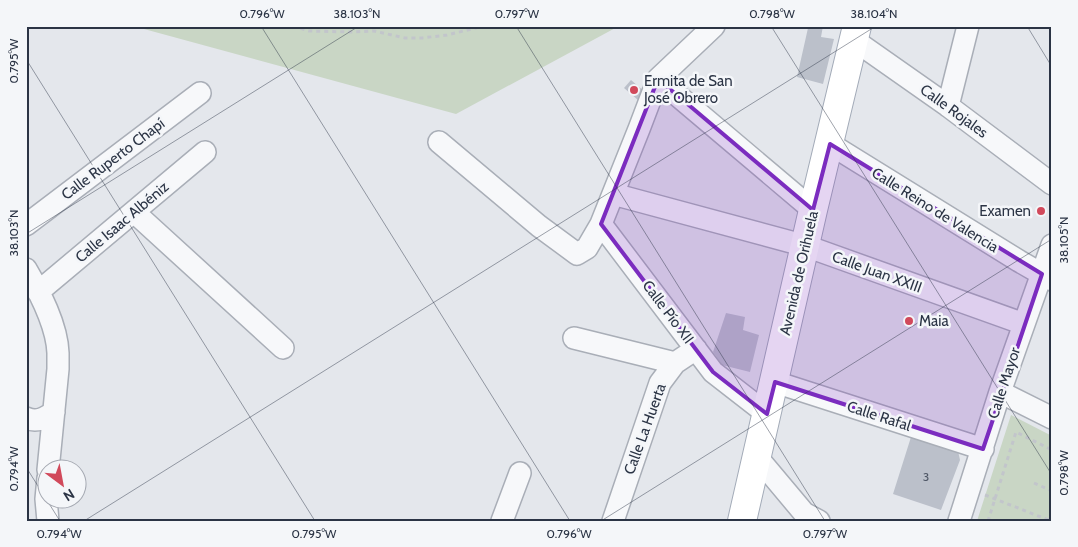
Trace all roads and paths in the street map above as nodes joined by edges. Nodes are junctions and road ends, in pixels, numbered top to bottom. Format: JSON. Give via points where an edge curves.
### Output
{"nodes":[{"id":1,"x":293,"y":26,"type":"edge"},
{"id":2,"x":484,"y":26,"type":"edge"},
{"id":3,"x":714,"y":26,"type":"edge"},
{"id":4,"x":968,"y":26,"type":"edge"},
{"id":5,"x":855,"y":33,"type":"edge"},
{"id":6,"x":658,"y":79,"type":"junction"},
{"id":7,"x":200,"y":93,"type":"dead end"},
{"id":8,"x":948,"y":106,"type":"junction"},
{"id":9,"x":439,"y":142,"type":"dead end"},
{"id":10,"x":830,"y":144,"type":"junction"},
{"id":11,"x":205,"y":152,"type":"dead end"},
{"id":12,"x":1052,"y":184,"type":"edge"},
{"id":13,"x":613,"y":194,"type":"junction"},
{"id":14,"x":813,"y":210,"type":"junction"},
{"id":15,"x":134,"y":212,"type":"junction"},
{"id":16,"x":601,"y":224,"type":"junction"},
{"id":17,"x":26,"y":225,"type":"edge"},
{"id":18,"x":1052,"y":245,"type":"edge"},
{"id":19,"x":806,"y":246,"type":"junction"},
{"id":20,"x":26,"y":269,"type":"edge"},
{"id":21,"x":1047,"y":277,"type":"edge"},
{"id":22,"x":38,"y":292,"type":"junction"},
{"id":23,"x":1024,"y":324,"type":"junction"},
{"id":24,"x":574,"y":338,"type":"dead end"},
{"id":25,"x":283,"y":348,"type":"dead end"},
{"id":26,"x":696,"y":349,"type":"junction"},
{"id":27,"x":675,"y":363,"type":"junction"},
{"id":28,"x":774,"y":382,"type":"junction"},
{"id":29,"x":1000,"y":392,"type":"junction"},
{"id":30,"x":54,"y":412,"type":"junction"},
{"id":31,"x":767,"y":414,"type":"junction"},
{"id":32,"x":26,"y":418,"type":"edge"},
{"id":33,"x":1052,"y":418,"type":"edge"},
{"id":34,"x":26,"y":433,"type":"edge"},
{"id":35,"x":50,"y":442,"type":"junction"},
{"id":36,"x":983,"y":450,"type":"junction"},
{"id":37,"x":1052,"y":450,"type":"edge"},
{"id":38,"x":757,"y":457,"type":"junction"},
{"id":39,"x":49,"y":460,"type":"edge"},
{"id":40,"x":520,"y":472,"type":"dead end"},
{"id":41,"x":1034,"y":483,"type":"dead end"},
{"id":42,"x":970,"y":489,"type":"junction"},
{"id":43,"x":1052,"y":491,"type":"edge"},
{"id":44,"x":995,"y":499,"type":"junction"},
{"id":45,"x":1052,"y":514,"type":"edge"},
{"id":46,"x":809,"y":518,"type":"edge"},
{"id":47,"x":1050,"y":520,"type":"edge"},
{"id":48,"x":502,"y":521,"type":"edge"},
{"id":49,"x":612,"y":521,"type":"edge"},
{"id":50,"x":742,"y":521,"type":"edge"},
{"id":51,"x":960,"y":521,"type":"edge"},
{"id":52,"x":988,"y":521,"type":"edge"}],
"edges":[{"from":1,"to":2,"type":"path","via":[[309,31],[374,32],[405,38],[447,35]]},
{"from":3,"to":6,"type":"street"},
{"from":4,"to":8,"type":"street"},
{"from":5,"to":8,"type":"street","name":"Calle Rojales"},
{"from":5,"to":10,"type":"main road","name":"Avenida de Orihuela"},
{"from":6,"to":13,"type":"street"},
{"from":6,"to":14,"type":"street"},
{"from":7,"to":17,"type":"street","name":"Calle Ruperto Chapí"},
{"from":8,"to":12,"type":"street","name":"Calle Rojales"},
{"from":9,"to":16,"type":"street","via":[[577,254],[587,248]]},
{"from":10,"to":14,"type":"main road","name":"Avenida de Orihuela"},
{"from":10,"to":21,"type":"street","name":"Calle Reino de Valencia"},
{"from":11,"to":15,"type":"street","name":"Calle Isaac Albéniz"},
{"from":13,"to":16,"type":"street"},
{"from":13,"to":19,"type":"street","name":"Calle Juan XXIII"},
{"from":14,"to":19,"type":"main road","name":"Avenida de Orihuela"},
{"from":15,"to":22,"type":"street","name":"Calle Isaac Albéniz"},
{"from":15,"to":25,"type":"street"},
{"from":16,"to":26,"type":"street","name":"Calle Pío XII"},
{"from":18,"to":21,"type":"street","name":"Calle Mayor"},
{"from":19,"to":23,"type":"street","name":"Calle Juan XXIII"},
{"from":19,"to":28,"type":"main road","name":"Avenida de Orihuela"},
{"from":20,"to":22,"type":"street"},
{"from":21,"to":23,"type":"street","name":"Calle Mayor"},
{"from":22,"to":30,"type":"street","via":[[51,322],[58,352]]},
{"from":23,"to":29,"type":"street","name":"Calle Mayor"},
{"from":24,"to":27,"type":"street"},
{"from":26,"to":27,"type":"street","name":"Calle La Huerta"},
{"from":26,"to":31,"type":"street","name":"Calle Pío XII","via":[[713,372]]},
{"from":27,"to":49,"type":"street","name":"Calle La Huerta","via":[[660,383]]},
{"from":28,"to":31,"type":"main road","name":"Avenida de Orihuela"},
{"from":28,"to":36,"type":"street","name":"Calle Rafal"},
{"from":29,"to":33,"type":"street"},
{"from":29,"to":36,"type":"street","name":"Calle Mayor"},
{"from":30,"to":32,"type":"street","via":[[36,421]]},
{"from":30,"to":35,"type":"street"},
{"from":31,"to":38,"type":"main road","name":"Avenida de Orihuela"},
{"from":34,"to":35,"type":"street","via":[[35,432]]},
{"from":35,"to":39,"type":"street"},
{"from":36,"to":42,"type":"street","name":"Calle Mayor"},
{"from":37,"to":44,"type":"path","via":[[1016,432]]},
{"from":38,"to":46,"type":"street"},
{"from":38,"to":50,"type":"main road","name":"Avenida de Orihuela"},
{"from":40,"to":48,"type":"street"},
{"from":41,"to":43,"type":"path"},
{"from":42,"to":44,"type":"path"},
{"from":42,"to":51,"type":"street","name":"Calle Mayor"},
{"from":44,"to":47,"type":"path"},
{"from":44,"to":52,"type":"path"},
{"from":45,"to":47,"type":"path"}]}
